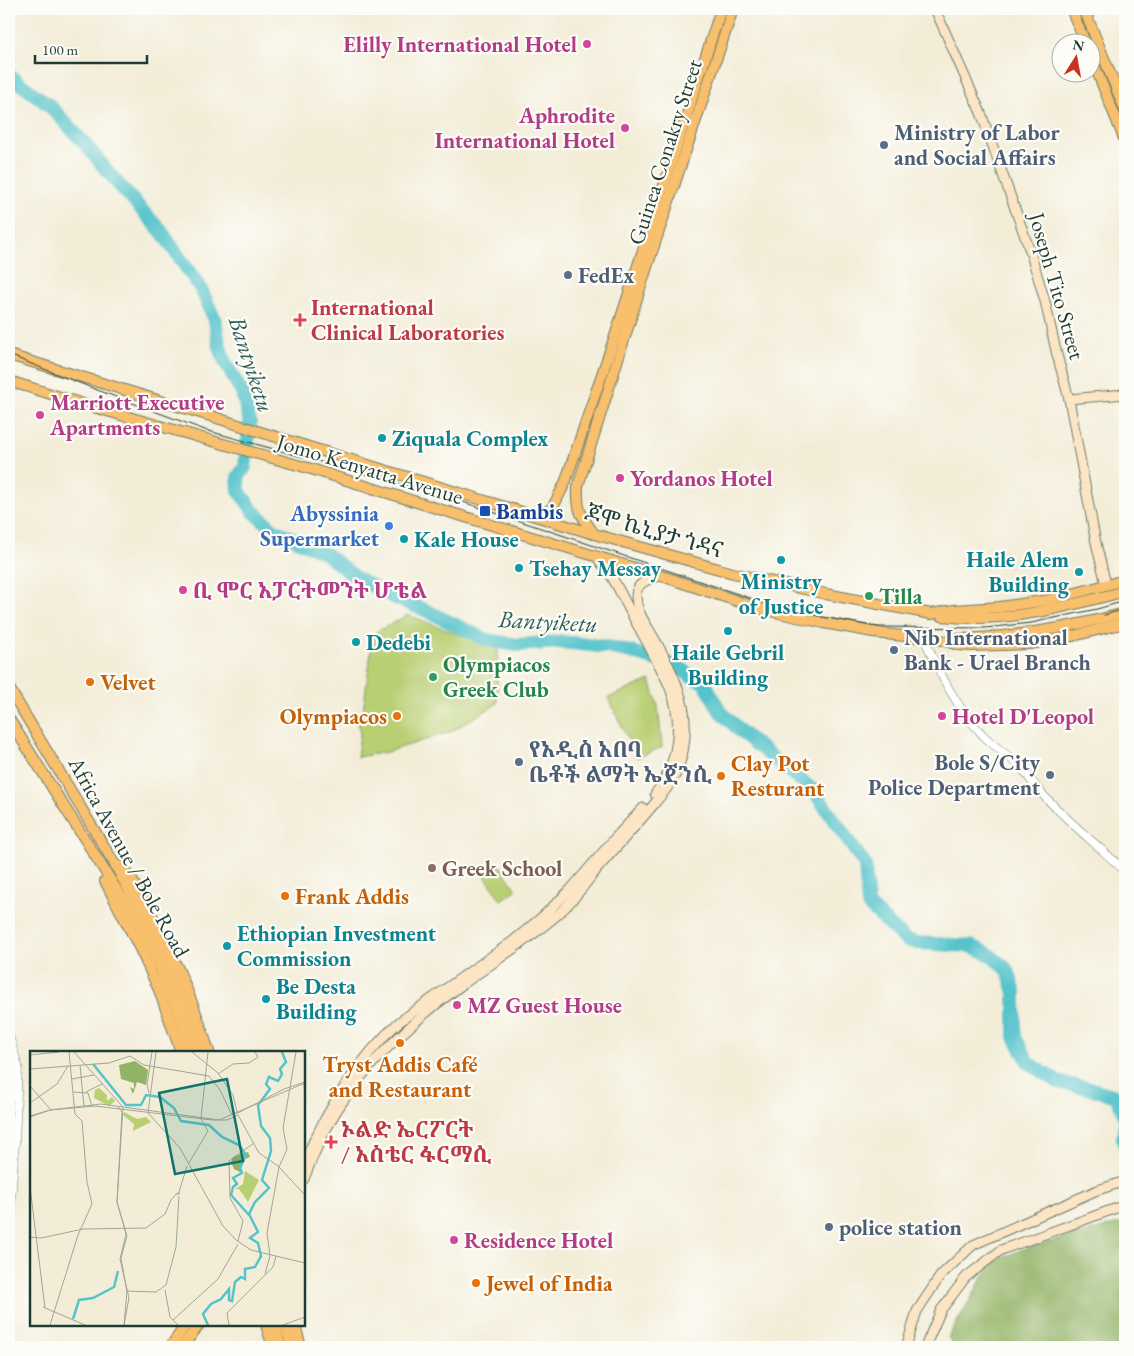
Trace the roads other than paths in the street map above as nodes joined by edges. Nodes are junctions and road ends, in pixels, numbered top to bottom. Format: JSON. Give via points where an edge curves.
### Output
{"nodes":[{"id":1,"x":721,"y":9,"type":"edge"},
{"id":2,"x":733,"y":9,"type":"edge"},
{"id":3,"x":935,"y":9,"type":"edge"},
{"id":4,"x":1071,"y":9,"type":"edge"},
{"id":5,"x":1084,"y":9,"type":"edge"},
{"id":6,"x":1081,"y":32,"type":"edge"},
{"id":7,"x":1101,"y":82,"type":"edge"},
{"id":8,"x":1125,"y":110,"type":"edge"},
{"id":9,"x":1125,"y":141,"type":"edge"},
{"id":10,"x":9,"y":356,"type":"edge"},
{"id":11,"x":9,"y":381,"type":"edge"},
{"id":12,"x":601,"y":393,"type":"junction"},
{"id":13,"x":1125,"y":394,"type":"edge"},
{"id":14,"x":1069,"y":399,"type":"junction"},
{"id":15,"x":566,"y":483,"type":"junction"},
{"id":16,"x":578,"y":486,"type":"junction"},
{"id":17,"x":540,"y":517,"type":"junction"},
{"id":18,"x":594,"y":534,"type":"junction"},
{"id":19,"x":597,"y":557,"type":"junction"},
{"id":20,"x":659,"y":576,"type":"junction"},
{"id":21,"x":1125,"y":580,"type":"edge"},
{"id":22,"x":1106,"y":584,"type":"junction"},
{"id":23,"x":1125,"y":591,"type":"edge"},
{"id":24,"x":1125,"y":613,"type":"edge"},
{"id":25,"x":931,"y":614,"type":"junction"},
{"id":26,"x":1125,"y":623,"type":"edge"},
{"id":27,"x":646,"y":633,"type":"junction"},
{"id":28,"x":924,"y":638,"type":"junction"},
{"id":29,"x":937,"y":639,"type":"junction"},
{"id":30,"x":667,"y":672,"type":"junction"},
{"id":31,"x":9,"y":688,"type":"edge"},
{"id":32,"x":9,"y":718,"type":"edge"},
{"id":33,"x":92,"y":824,"type":"junction"},
{"id":34,"x":80,"y":832,"type":"junction"},
{"id":35,"x":114,"y":863,"type":"junction"},
{"id":36,"x":104,"y":870,"type":"junction"},
{"id":37,"x":1125,"y":871,"type":"edge"},
{"id":38,"x":9,"y":1036,"type":"edge"},
{"id":39,"x":181,"y":1051,"type":"edge"},
{"id":40,"x":191,"y":1051,"type":"edge"},
{"id":41,"x":202,"y":1051,"type":"edge"},
{"id":42,"x":209,"y":1051,"type":"edge"},
{"id":43,"x":305,"y":1160,"type":"edge"},
{"id":44,"x":305,"y":1177,"type":"edge"},
{"id":45,"x":1125,"y":1181,"type":"edge"},
{"id":46,"x":1125,"y":1205,"type":"edge"},
{"id":47,"x":9,"y":1229,"type":"edge"},
{"id":48,"x":185,"y":1326,"type":"edge"},
{"id":49,"x":198,"y":1326,"type":"edge"},
{"id":50,"x":266,"y":1326,"type":"edge"},
{"id":51,"x":275,"y":1326,"type":"edge"},
{"id":52,"x":285,"y":1326,"type":"edge"},
{"id":53,"x":295,"y":1326,"type":"edge"},
{"id":54,"x":170,"y":1347,"type":"edge"},
{"id":55,"x":182,"y":1347,"type":"edge"},
{"id":56,"x":273,"y":1347,"type":"edge"},
{"id":57,"x":281,"y":1347,"type":"edge"},
{"id":58,"x":292,"y":1347,"type":"edge"},
{"id":59,"x":301,"y":1347,"type":"edge"},
{"id":60,"x":906,"y":1347,"type":"edge"},
{"id":61,"x":925,"y":1347,"type":"edge"}],
"edges":[{"from":1,"to":12,"type":"main road","name":"Guinea Conakry Street"},
{"from":2,"to":12,"type":"main road","name":"Guinea Conakry Street"},
{"from":3,"to":14,"type":"main road","name":"Joseph Tito Street","via":[[981,113],[1030,251]]},
{"from":4,"to":6,"type":"main road"},
{"from":5,"to":8,"type":"main road"},
{"from":7,"to":9,"type":"main road"},
{"from":10,"to":17,"type":"main road","name":"ጆሞ ኬኒያታ ጎዳና"},
{"from":11,"to":19,"type":"main road","name":"Jomo Kenyatta Avenue"},
{"from":12,"to":15,"type":"main road","name":"Guinea Conakry Street"},
{"from":12,"to":16,"type":"main road","name":"Guinea Conakry Street"},
{"from":13,"to":14,"type":"main road"},
{"from":14,"to":22,"type":"main road","name":"Joseph Tito Street"},
{"from":15,"to":16,"type":"main road"},
{"from":15,"to":17,"type":"main road","name":"Guinea Conakry Street","via":[[553,508]]},
{"from":16,"to":18,"type":"main road","name":"Guinea Conakry Street","via":[[580,515]]},
{"from":17,"to":18,"type":"main road","name":"ጆሞ ኬኒያታ ጎዳና"},
{"from":18,"to":25,"type":"main road","name":"ጆሞ ኬኒያታ ጎዳና","via":[[755,578]]},
{"from":19,"to":20,"type":"main road","name":"Jomo Kenyatta Avenue"},
{"from":19,"to":27,"type":"main road"},
{"from":20,"to":27,"type":"main road","via":[[637,588]]},
{"from":20,"to":28,"type":"main road","name":"Jomo Kenyatta Avenue","via":[[761,609],[884,634]]},
{"from":21,"to":22,"type":"main road","name":"ጆሞ ኬኒያታ ጎዳና"},
{"from":22,"to":25,"type":"main road","name":"ጆሞ ኬኒያታ ጎዳና","via":[[1049,600]]},
{"from":23,"to":25,"type":"main road","via":[[1039,612],[974,618]]},
{"from":24,"to":29,"type":"main road","via":[[1044,632]]},
{"from":26,"to":29,"type":"main road","via":[[1030,644],[971,646]]},
{"from":27,"to":30,"type":"main road"},
{"from":28,"to":29,"type":"main road","name":"Jomo Kenyatta Avenue"},
{"from":28,"to":37,"type":"street","via":[[948,687],[969,720]]},
{"from":30,"to":43,"type":"main road","via":[[678,723],[675,751],[662,785],[570,890],[542,917],[387,1033],[341,1091],[324,1118]]},
{"from":30,"to":44,"type":"main road","via":[[682,697],[685,732],[679,766],[668,787],[559,914],[400,1034],[367,1070],[328,1125]]},
{"from":31,"to":33,"type":"main road","name":"Africa Avenue / Bole Road"},
{"from":32,"to":34,"type":"main road","name":"Africa Avenue / Bole Road"},
{"from":33,"to":34,"type":"main road"},
{"from":33,"to":35,"type":"main road","name":"Africa Avenue / Bole Road"},
{"from":34,"to":36,"type":"main road","name":"Africa Avenue / Bole Road"},
{"from":35,"to":41,"type":"main road","name":"Africa Avenue / Bole Road","via":[[166,956]]},
{"from":35,"to":42,"type":"main road","via":[[129,874],[172,952]]},
{"from":36,"to":39,"type":"main road","via":[[107,888],[159,990]]},
{"from":36,"to":40,"type":"main road","name":"Africa Avenue / Bole Road","via":[[137,922],[160,968]]},
{"from":38,"to":47,"type":"street","via":[[18,1066]]},
{"from":45,"to":60,"type":"main road","via":[[973,1245],[941,1275],[917,1311]]},
{"from":46,"to":61,"type":"main road","via":[[1001,1250],[966,1276],[941,1310]]},
{"from":48,"to":54,"type":"main road"},
{"from":49,"to":55,"type":"main road"},
{"from":50,"to":56,"type":"main road"},
{"from":51,"to":57,"type":"main road"},
{"from":52,"to":58,"type":"main road"},
{"from":53,"to":59,"type":"main road"}]}
